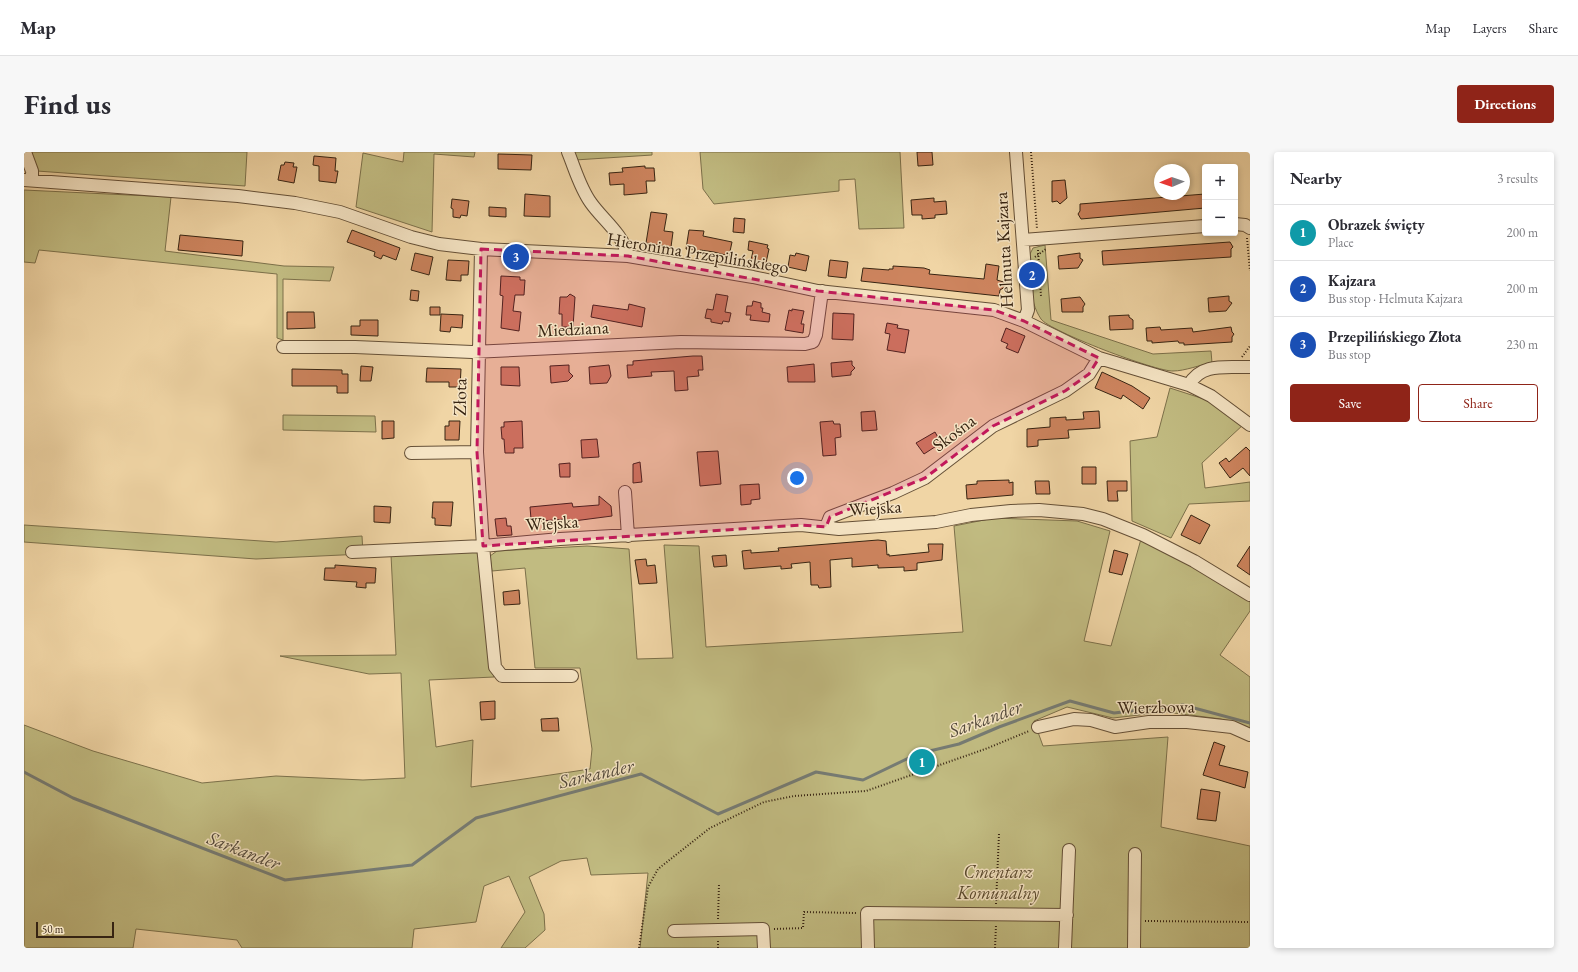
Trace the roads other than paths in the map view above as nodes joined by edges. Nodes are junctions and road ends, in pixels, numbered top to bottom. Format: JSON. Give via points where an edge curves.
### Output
{"nodes":[{"id":1,"x":25,"y":152,"type":"edge"},
{"id":2,"x":568,"y":152,"type":"edge"},
{"id":3,"x":1016,"y":152,"type":"edge"},
{"id":4,"x":28,"y":180,"type":"edge"},
{"id":5,"x":1238,"y":224,"type":"edge"},
{"id":6,"x":1202,"y":226,"type":"edge"},
{"id":7,"x":1247,"y":232,"type":"edge"},
{"id":8,"x":1023,"y":240,"type":"junction"},
{"id":9,"x":481,"y":249,"type":"junction"},
{"id":10,"x":628,"y":256,"type":"junction"},
{"id":11,"x":822,"y":291,"type":"junction"},
{"id":12,"x":1024,"y":321,"type":"junction"},
{"id":13,"x":283,"y":347,"type":"dead end"},
{"id":14,"x":478,"y":352,"type":"junction"},
{"id":15,"x":1099,"y":358,"type":"junction"},
{"id":16,"x":1250,"y":367,"type":"edge"},
{"id":17,"x":1189,"y":385,"type":"junction"},
{"id":18,"x":1250,"y":425,"type":"edge"},
{"id":19,"x":477,"y":452,"type":"junction"},
{"id":20,"x":411,"y":454,"type":"dead end"},
{"id":21,"x":625,"y":492,"type":"dead end"},
{"id":22,"x":826,"y":527,"type":"junction"},
{"id":23,"x":628,"y":536,"type":"junction"},
{"id":24,"x":483,"y":546,"type":"junction"},
{"id":25,"x":352,"y":552,"type":"dead end"},
{"id":26,"x":1250,"y":595,"type":"edge"},
{"id":27,"x":572,"y":676,"type":"dead end"},
{"id":28,"x":1038,"y":727,"type":"road end"},
{"id":29,"x":1250,"y":735,"type":"edge"},
{"id":30,"x":1069,"y":850,"type":"dead end"},
{"id":31,"x":1136,"y":854,"type":"dead end"},
{"id":32,"x":1067,"y":916,"type":"junction"},
{"id":33,"x":674,"y":931,"type":"dead end"},
{"id":34,"x":764,"y":948,"type":"edge"},
{"id":35,"x":868,"y":948,"type":"edge"},
{"id":36,"x":1065,"y":948,"type":"edge"},
{"id":37,"x":1134,"y":948,"type":"edge"}],
"edges":[{"from":1,"to":4,"type":"street","via":[[32,171]]},
{"from":2,"to":10,"type":"street","via":[[591,203],[622,240]]},
{"from":3,"to":8,"type":"street","name":"Helmuta Kajzara"},
{"from":4,"to":9,"type":"street","name":"Hieronima Przepilińskiego","via":[[238,196],[295,203],[340,212],[425,241]]},
{"from":5,"to":7,"type":"street","via":[[1245,224]]},
{"from":6,"to":8,"type":"street"},
{"from":8,"to":12,"type":"street","name":"Helmuta Kajzara","via":[[1028,310]]},
{"from":9,"to":10,"type":"street","name":"Hieronima Przepilińskiego"},
{"from":9,"to":14,"type":"street","name":"Złota"},
{"from":10,"to":11,"type":"street","name":"Hieronima Przepilińskiego"},
{"from":11,"to":12,"type":"street","name":"Hieronima Przepilińskiego","via":[[994,310]]},
{"from":11,"to":14,"type":"street","name":"Miedziana","via":[[816,335],[813,342],[805,344],[681,342]]},
{"from":12,"to":15,"type":"street","name":"Hieronima Przepilińskiego"},
{"from":13,"to":14,"type":"street","name":"Miedziana"},
{"from":14,"to":19,"type":"street","name":"Złota"},
{"from":15,"to":17,"type":"street","name":"Hieronima Przepilińskiego"},
{"from":15,"to":22,"type":"street","name":"Skośna","via":[[1089,374],[1071,387],[993,426],[925,478],[893,493],[830,516]]},
{"from":16,"to":17,"type":"street","via":[[1205,369],[1194,377]]},
{"from":17,"to":18,"type":"street","name":"Hieronima Przepilińskiego","via":[[1211,396]]},
{"from":19,"to":20,"type":"street"},
{"from":19,"to":24,"type":"street","name":"Złota"},
{"from":21,"to":23,"type":"street"},
{"from":22,"to":23,"type":"street","name":"Wiejska","via":[[801,525]]},
{"from":22,"to":26,"type":"street","name":"Wiejska","via":[[838,529],[936,522],[1011,510],[1083,514],[1143,535],[1194,561]]},
{"from":23,"to":24,"type":"street","name":"Wiejska"},
{"from":24,"to":25,"type":"street","name":"Wiejska"},
{"from":24,"to":27,"type":"street","via":[[495,667],[502,676]]},
{"from":28,"to":29,"type":"street","name":"Wierzbowa","via":[[1074,719],[1091,720],[1115,727],[1149,722],[1186,722],[1232,727]]},
{"from":30,"to":32,"type":"street"},
{"from":31,"to":37,"type":"street"},
{"from":32,"to":35,"type":"street","via":[[867,913]]},
{"from":32,"to":36,"type":"street"},
{"from":33,"to":34,"type":"street","via":[[763,929]]}]}
